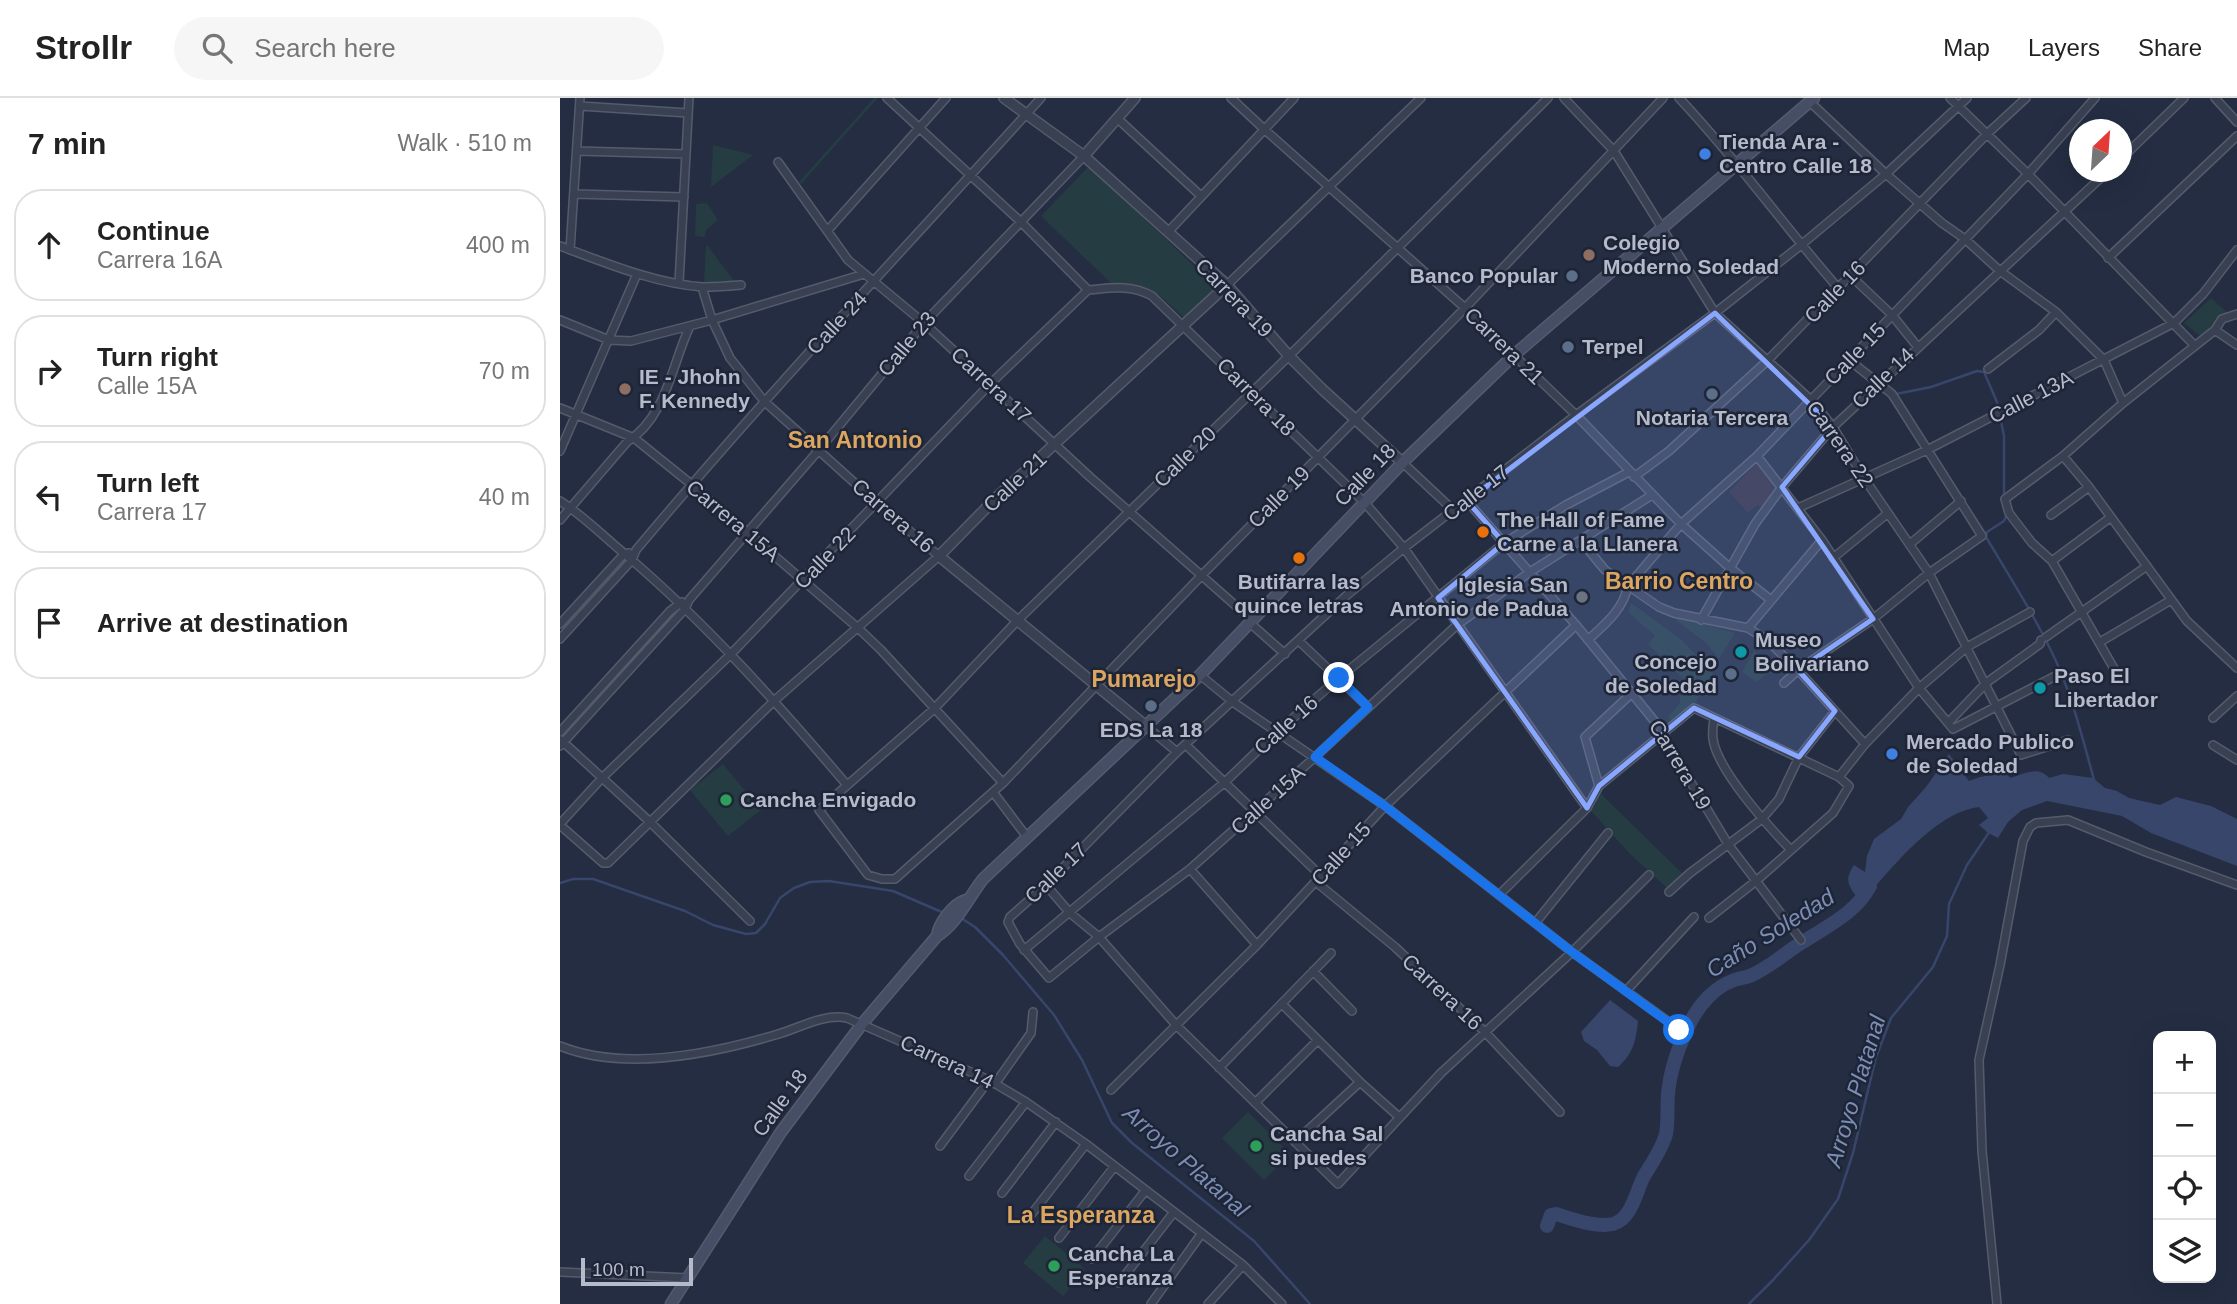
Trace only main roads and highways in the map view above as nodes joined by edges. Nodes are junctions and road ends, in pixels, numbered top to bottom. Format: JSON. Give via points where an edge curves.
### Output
{"nodes":[{"id":1,"x":1812,"y":100,"type":"edge"},
{"id":2,"x":671,"y":1304,"type":"edge"}],
"edges":[{"from":1,"to":2,"type":"main road","name":"Calle 18","via":[[1514,355],[1402,463],[1200,675],[983,879],[948,921],[945,932],[862,1024],[781,1132]]}]}
